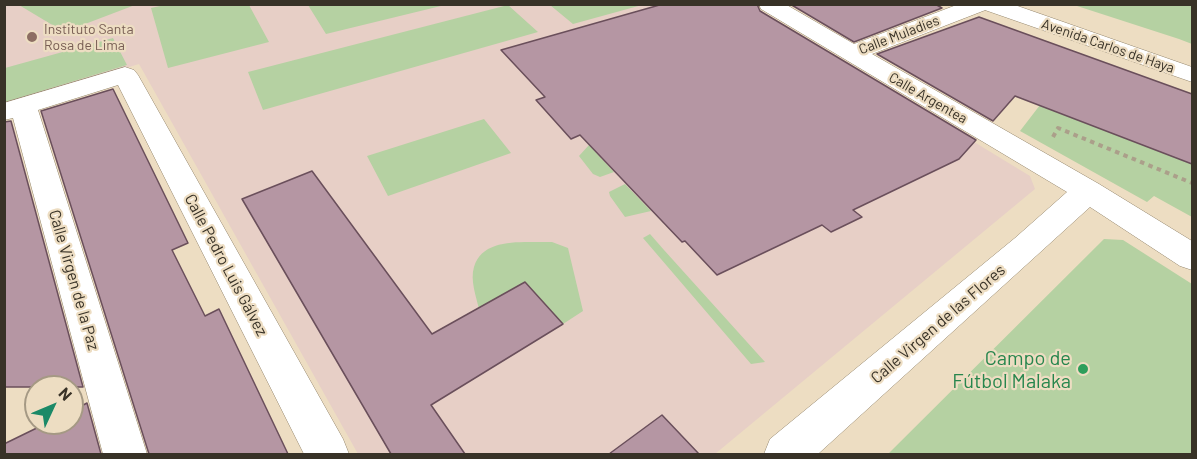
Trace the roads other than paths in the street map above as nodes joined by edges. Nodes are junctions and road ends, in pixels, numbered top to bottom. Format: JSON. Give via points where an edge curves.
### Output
{"nodes":[{"id":1,"x":769,"y":4,"type":"edge"},
{"id":2,"x":980,"y":4,"type":"edge"},
{"id":3,"x":990,"y":4,"type":"edge"},
{"id":4,"x":1024,"y":4,"type":"edge"},
{"id":5,"x":852,"y":53,"type":"junction"},
{"id":6,"x":1192,"y":61,"type":"edge"},
{"id":7,"x":1192,"y":75,"type":"edge"},
{"id":8,"x":14,"y":109,"type":"edge"},
{"id":9,"x":1088,"y":191,"type":"junction"},
{"id":10,"x":1192,"y":256,"type":"edge"},
{"id":11,"x":125,"y":454,"type":"edge"},
{"id":12,"x":327,"y":454,"type":"edge"},
{"id":13,"x":786,"y":454,"type":"edge"}],
"edges":[{"from":1,"to":5,"type":"street","name":"Calle Argentea"},
{"from":2,"to":5,"type":"street","name":"Calle Muladíes"},
{"from":3,"to":7,"type":"street","name":"Avenida Carlos de Haya"},
{"from":4,"to":6,"type":"street","name":"Avenida Carlos de Haya"},
{"from":5,"to":9,"type":"street","name":"Calle Argentea"},
{"from":8,"to":11,"type":"street","name":"Calle Virgen de la Paz"},
{"from":8,"to":12,"type":"street","name":"Calle Pedro Luis Gálvez","via":[[125,75]]},
{"from":9,"to":10,"type":"street","name":"Calle Argentea"},
{"from":9,"to":13,"type":"street","name":"Calle Virgen de las Flores"}]}
